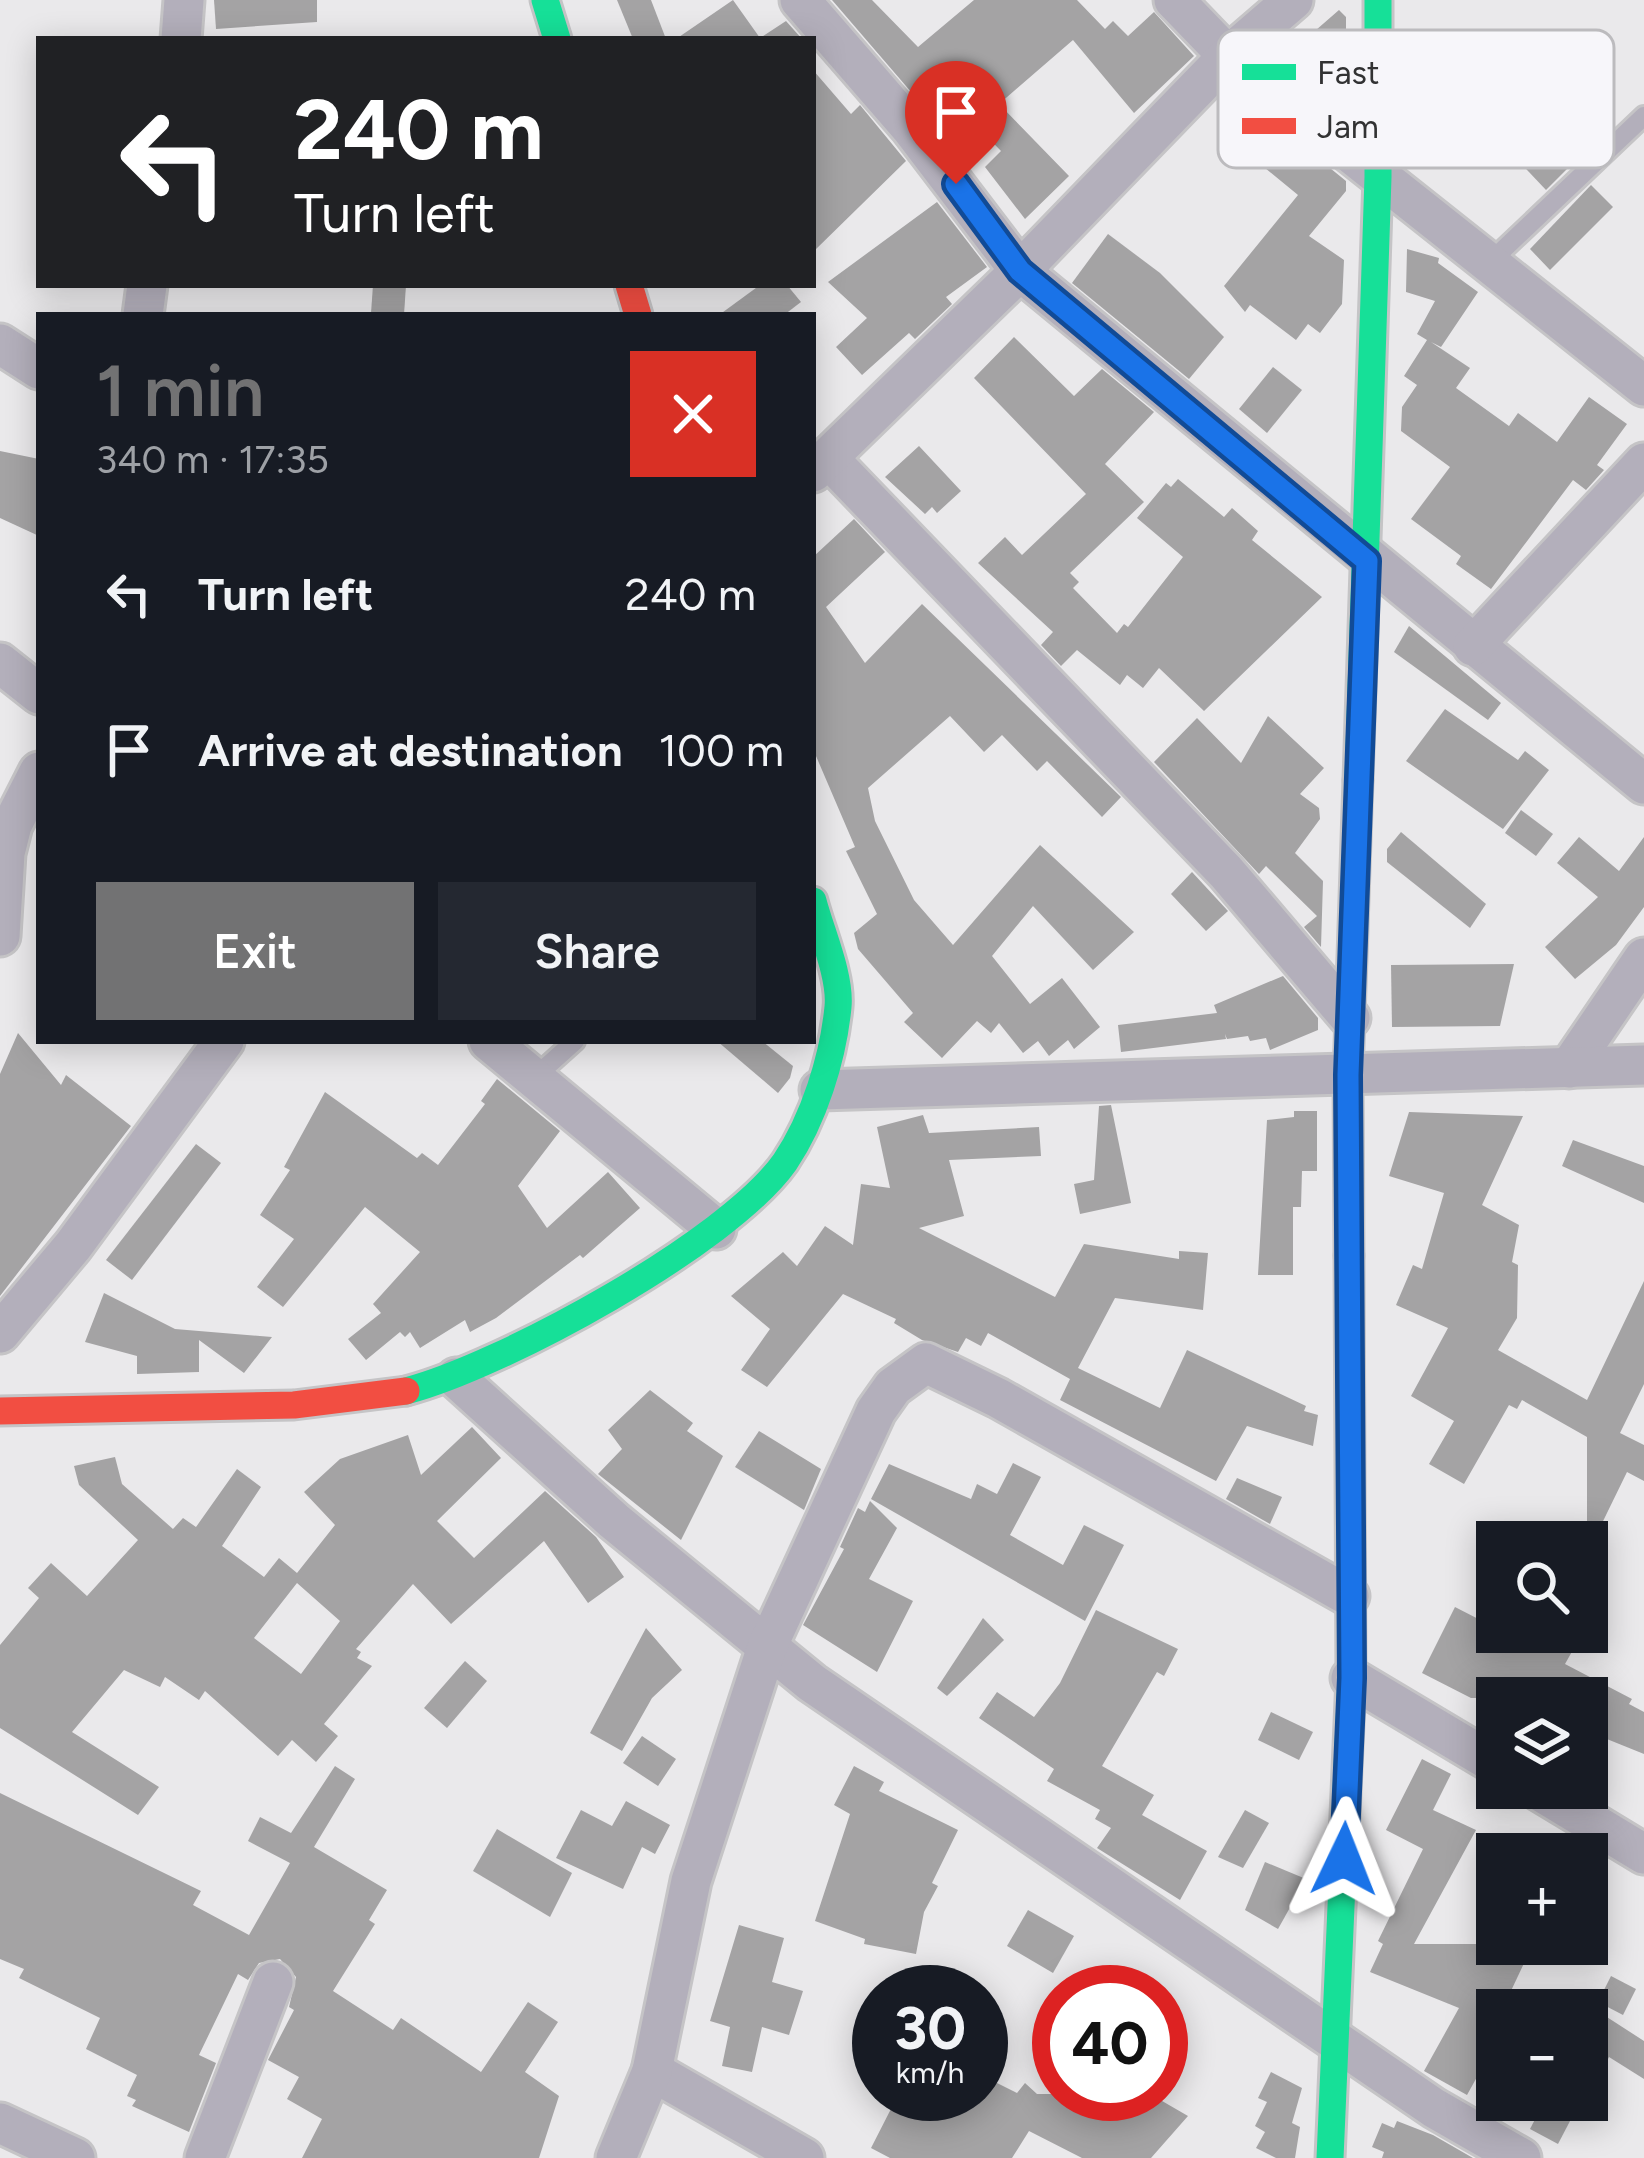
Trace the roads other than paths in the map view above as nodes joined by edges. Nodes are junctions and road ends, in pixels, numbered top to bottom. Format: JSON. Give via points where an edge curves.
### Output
{"nodes":[{"id":1,"x":184,"y":0,"type":"edge"},
{"id":2,"x":545,"y":0,"type":"edge"},
{"id":3,"x":800,"y":0,"type":"edge"},
{"id":4,"x":1174,"y":0,"type":"edge"},
{"id":5,"x":1293,"y":0,"type":"edge"},
{"id":6,"x":1258,"y":30,"type":"edge"},
{"id":7,"x":181,"y":36,"type":"edge"},
{"id":8,"x":555,"y":36,"type":"edge"},
{"id":9,"x":1218,"y":46,"type":"edge"},
{"id":10,"x":1218,"y":66,"type":"edge"},
{"id":11,"x":1644,"y":116,"type":"edge"},
{"id":12,"x":1614,"y":144,"type":"edge"},
{"id":13,"x":1367,"y":168,"type":"edge"},
{"id":14,"x":1378,"y":168,"type":"edge"},
{"id":15,"x":1589,"y":168,"type":"edge"},
{"id":16,"x":1378,"y":177,"type":"junction"},
{"id":17,"x":1488,"y":264,"type":"junction"},
{"id":18,"x":1020,"y":271,"type":"junction"},
{"id":19,"x":0,"y":344,"type":"edge"},
{"id":20,"x":36,"y":367,"type":"edge"},
{"id":21,"x":1644,"y":386,"type":"edge"},
{"id":22,"x":1644,"y":463,"type":"edge"},
{"id":23,"x":820,"y":465,"type":"edge"},
{"id":24,"x":1367,"y":561,"type":"junction"},
{"id":25,"x":1473,"y":646,"type":"junction"},
{"id":26,"x":0,"y":663,"type":"edge"},
{"id":27,"x":36,"y":692,"type":"edge"},
{"id":28,"x":36,"y":778,"type":"edge"},
{"id":29,"x":1644,"y":784,"type":"edge"},
{"id":30,"x":816,"y":913,"type":"edge"},
{"id":31,"x":0,"y":936,"type":"edge"},
{"id":32,"x":1644,"y":958,"type":"edge"},
{"id":33,"x":1350,"y":1018,"type":"junction"},
{"id":34,"x":222,"y":1044,"type":"edge"},
{"id":35,"x":493,"y":1044,"type":"edge"},
{"id":36,"x":571,"y":1044,"type":"edge"},
{"id":37,"x":1631,"y":1066,"type":"edge"},
{"id":38,"x":1569,"y":1068,"type":"junction"},
{"id":39,"x":1348,"y":1075,"type":"junction"},
{"id":40,"x":535,"y":1076,"type":"junction"},
{"id":41,"x":820,"y":1090,"type":"junction"},
{"id":42,"x":1644,"y":1096,"type":"edge"},
{"id":43,"x":716,"y":1229,"type":"junction"},
{"id":44,"x":0,"y":1333,"type":"edge"},
{"id":45,"x":456,"y":1378,"type":"junction"},
{"id":46,"x":0,"y":1411,"type":"edge"},
{"id":47,"x":1349,"y":1596,"type":"junction"},
{"id":48,"x":767,"y":1647,"type":"junction"},
{"id":49,"x":1352,"y":1678,"type":"junction"},
{"id":50,"x":1476,"y":1752,"type":"edge"},
{"id":51,"x":1570,"y":1809,"type":"edge"},
{"id":52,"x":1644,"y":1853,"type":"edge"},
{"id":53,"x":273,"y":1982,"type":"dead end"},
{"id":54,"x":1337,"y":2040,"type":"junction"},
{"id":55,"x":652,"y":2071,"type":"junction"},
{"id":56,"x":0,"y":2123,"type":"edge"},
{"id":57,"x":75,"y":2158,"type":"edge"},
{"id":58,"x":205,"y":2158,"type":"edge"},
{"id":59,"x":616,"y":2158,"type":"edge"},
{"id":60,"x":804,"y":2158,"type":"edge"},
{"id":61,"x":1330,"y":2158,"type":"edge"},
{"id":62,"x":1521,"y":2158,"type":"edge"}],
"edges":[{"from":1,"to":7,"type":"street"},
{"from":2,"to":8,"type":"street"},
{"from":3,"to":18,"type":"street"},
{"from":4,"to":9,"type":"street"},
{"from":5,"to":6,"type":"street"},
{"from":10,"to":18,"type":"street"},
{"from":11,"to":12,"type":"lane"},
{"from":13,"to":16,"type":"street"},
{"from":14,"to":16,"type":"street"},
{"from":15,"to":17,"type":"lane"},
{"from":16,"to":17,"type":"street"},
{"from":16,"to":24,"type":"street"},
{"from":17,"to":21,"type":"street"},
{"from":18,"to":23,"type":"street"},
{"from":18,"to":24,"type":"street"},
{"from":19,"to":20,"type":"street"},
{"from":22,"to":25,"type":"street"},
{"from":23,"to":33,"type":"street","via":[[1226,872]]},
{"from":24,"to":25,"type":"street"},
{"from":24,"to":33,"type":"street"},
{"from":25,"to":29,"type":"street"},
{"from":26,"to":27,"type":"street"},
{"from":28,"to":31,"type":"street","via":[[5,853]]},
{"from":30,"to":41,"type":"street","via":[[839,1003]]},
{"from":32,"to":38,"type":"street"},
{"from":33,"to":39,"type":"street"},
{"from":34,"to":44,"type":"street"},
{"from":35,"to":40,"type":"street"},
{"from":36,"to":40,"type":"lane"},
{"from":37,"to":38,"type":"street"},
{"from":37,"to":42,"type":"street"},
{"from":38,"to":39,"type":"street"},
{"from":39,"to":41,"type":"street"},
{"from":39,"to":47,"type":"street"},
{"from":40,"to":43,"type":"street"},
{"from":41,"to":43,"type":"street","via":[[786,1160]]},
{"from":43,"to":45,"type":"street","via":[[598,1306]]},
{"from":45,"to":46,"type":"street","via":[[378,1398],[294,1406]]},
{"from":45,"to":48,"type":"street"},
{"from":47,"to":48,"type":"street","via":[[926,1364],[892,1387],[876,1411]]},
{"from":47,"to":49,"type":"street"},
{"from":48,"to":54,"type":"street"},
{"from":48,"to":55,"type":"street","via":[[692,1881]]},
{"from":49,"to":50,"type":"street"},
{"from":49,"to":54,"type":"street"},
{"from":51,"to":52,"type":"street"},
{"from":53,"to":58,"type":"street"},
{"from":54,"to":61,"type":"street"},
{"from":54,"to":62,"type":"street"},
{"from":55,"to":59,"type":"street"},
{"from":55,"to":60,"type":"street"},
{"from":56,"to":57,"type":"street"}]}
